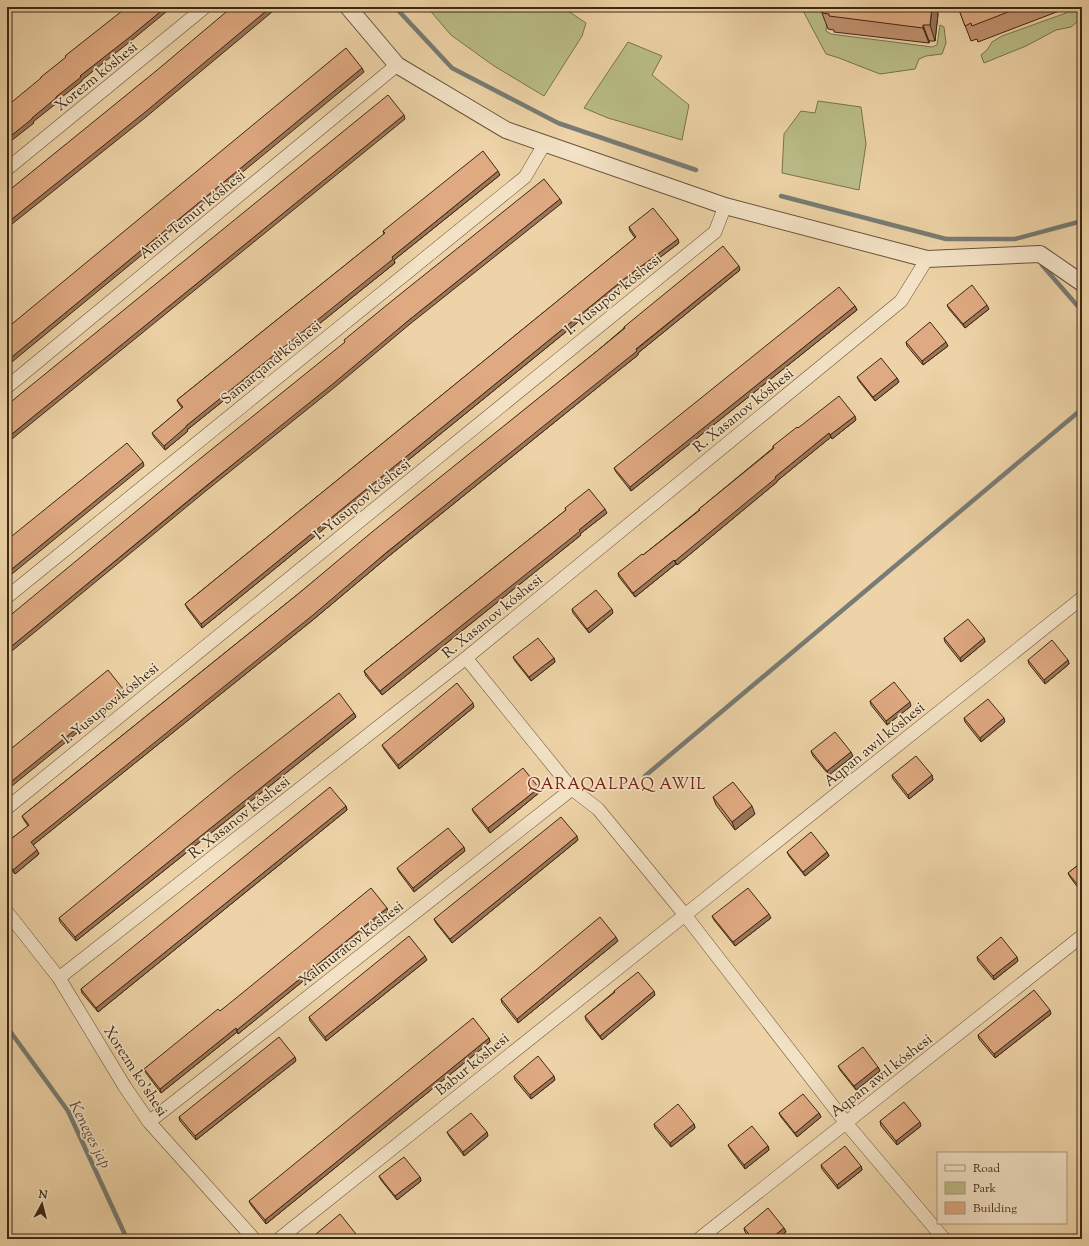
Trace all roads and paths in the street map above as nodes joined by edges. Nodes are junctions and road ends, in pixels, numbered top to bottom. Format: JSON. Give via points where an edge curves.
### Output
{"nodes":[{"id":1,"x":205,"y":7,"type":"edge"},
{"id":2,"x":348,"y":7,"type":"edge"},
{"id":3,"x":397,"y":65,"type":"junction"},
{"id":4,"x":545,"y":143,"type":"junction"},
{"id":5,"x":7,"y":169,"type":"edge"},
{"id":6,"x":725,"y":206,"type":"junction"},
{"id":7,"x":927,"y":259,"type":"junction"},
{"id":8,"x":1082,"y":283,"type":"edge"},
{"id":9,"x":7,"y":387,"type":"edge"},
{"id":10,"x":7,"y":597,"type":"edge"},
{"id":11,"x":1082,"y":598,"type":"edge"},
{"id":12,"x":466,"y":658,"type":"junction"},
{"id":13,"x":572,"y":789,"type":"junction"},
{"id":14,"x":7,"y":808,"type":"edge"},
{"id":15,"x":7,"y":912,"type":"edge"},
{"id":16,"x":685,"y":915,"type":"junction"},
{"id":17,"x":1082,"y":936,"type":"edge"},
{"id":18,"x":59,"y":978,"type":"junction"},
{"id":19,"x":149,"y":1122,"type":"junction"},
{"id":20,"x":846,"y":1123,"type":"junction"},
{"id":21,"x":253,"y":1238,"type":"edge"},
{"id":22,"x":279,"y":1239,"type":"edge"},
{"id":23,"x":699,"y":1239,"type":"edge"},
{"id":24,"x":944,"y":1239,"type":"edge"}],
"edges":[{"from":1,"to":5,"type":"street","name":"Xorezm kóshesi"},
{"from":2,"to":3,"type":"street"},
{"from":3,"to":4,"type":"street","via":[[506,130]]},
{"from":3,"to":9,"type":"street","name":"Amir Temur kóshesi"},
{"from":4,"to":6,"type":"street"},
{"from":4,"to":10,"type":"street","name":"Samarqand kóshesi","via":[[525,177]]},
{"from":6,"to":7,"type":"street"},
{"from":6,"to":14,"type":"street","name":"I. Yusupov kóshesi","via":[[715,232]]},
{"from":7,"to":8,"type":"street","via":[[1040,254]]},
{"from":7,"to":12,"type":"street","name":"R. Xasanov kóshesi","via":[[901,301]]},
{"from":11,"to":16,"type":"street","name":"Aqpan awıl kóshesi"},
{"from":12,"to":13,"type":"street"},
{"from":12,"to":18,"type":"street","name":"R. Xasanov kóshesi"},
{"from":13,"to":16,"type":"street","via":[[598,809]]},
{"from":13,"to":19,"type":"street","name":"Xalmuratov kóshesi"},
{"from":15,"to":18,"type":"street","name":"Xorezm ko'shesi"},
{"from":16,"to":20,"type":"street"},
{"from":16,"to":22,"type":"street","name":"Babur kóshesi"},
{"from":17,"to":20,"type":"street","name":"Aqpan awıl kóshesi"},
{"from":18,"to":19,"type":"street","name":"Xorezm ko'shesi"},
{"from":19,"to":21,"type":"street","name":"Xorezm ko'shesi"},
{"from":20,"to":23,"type":"street","name":"Aqpan awıl kóshesi"},
{"from":20,"to":24,"type":"street"}]}
